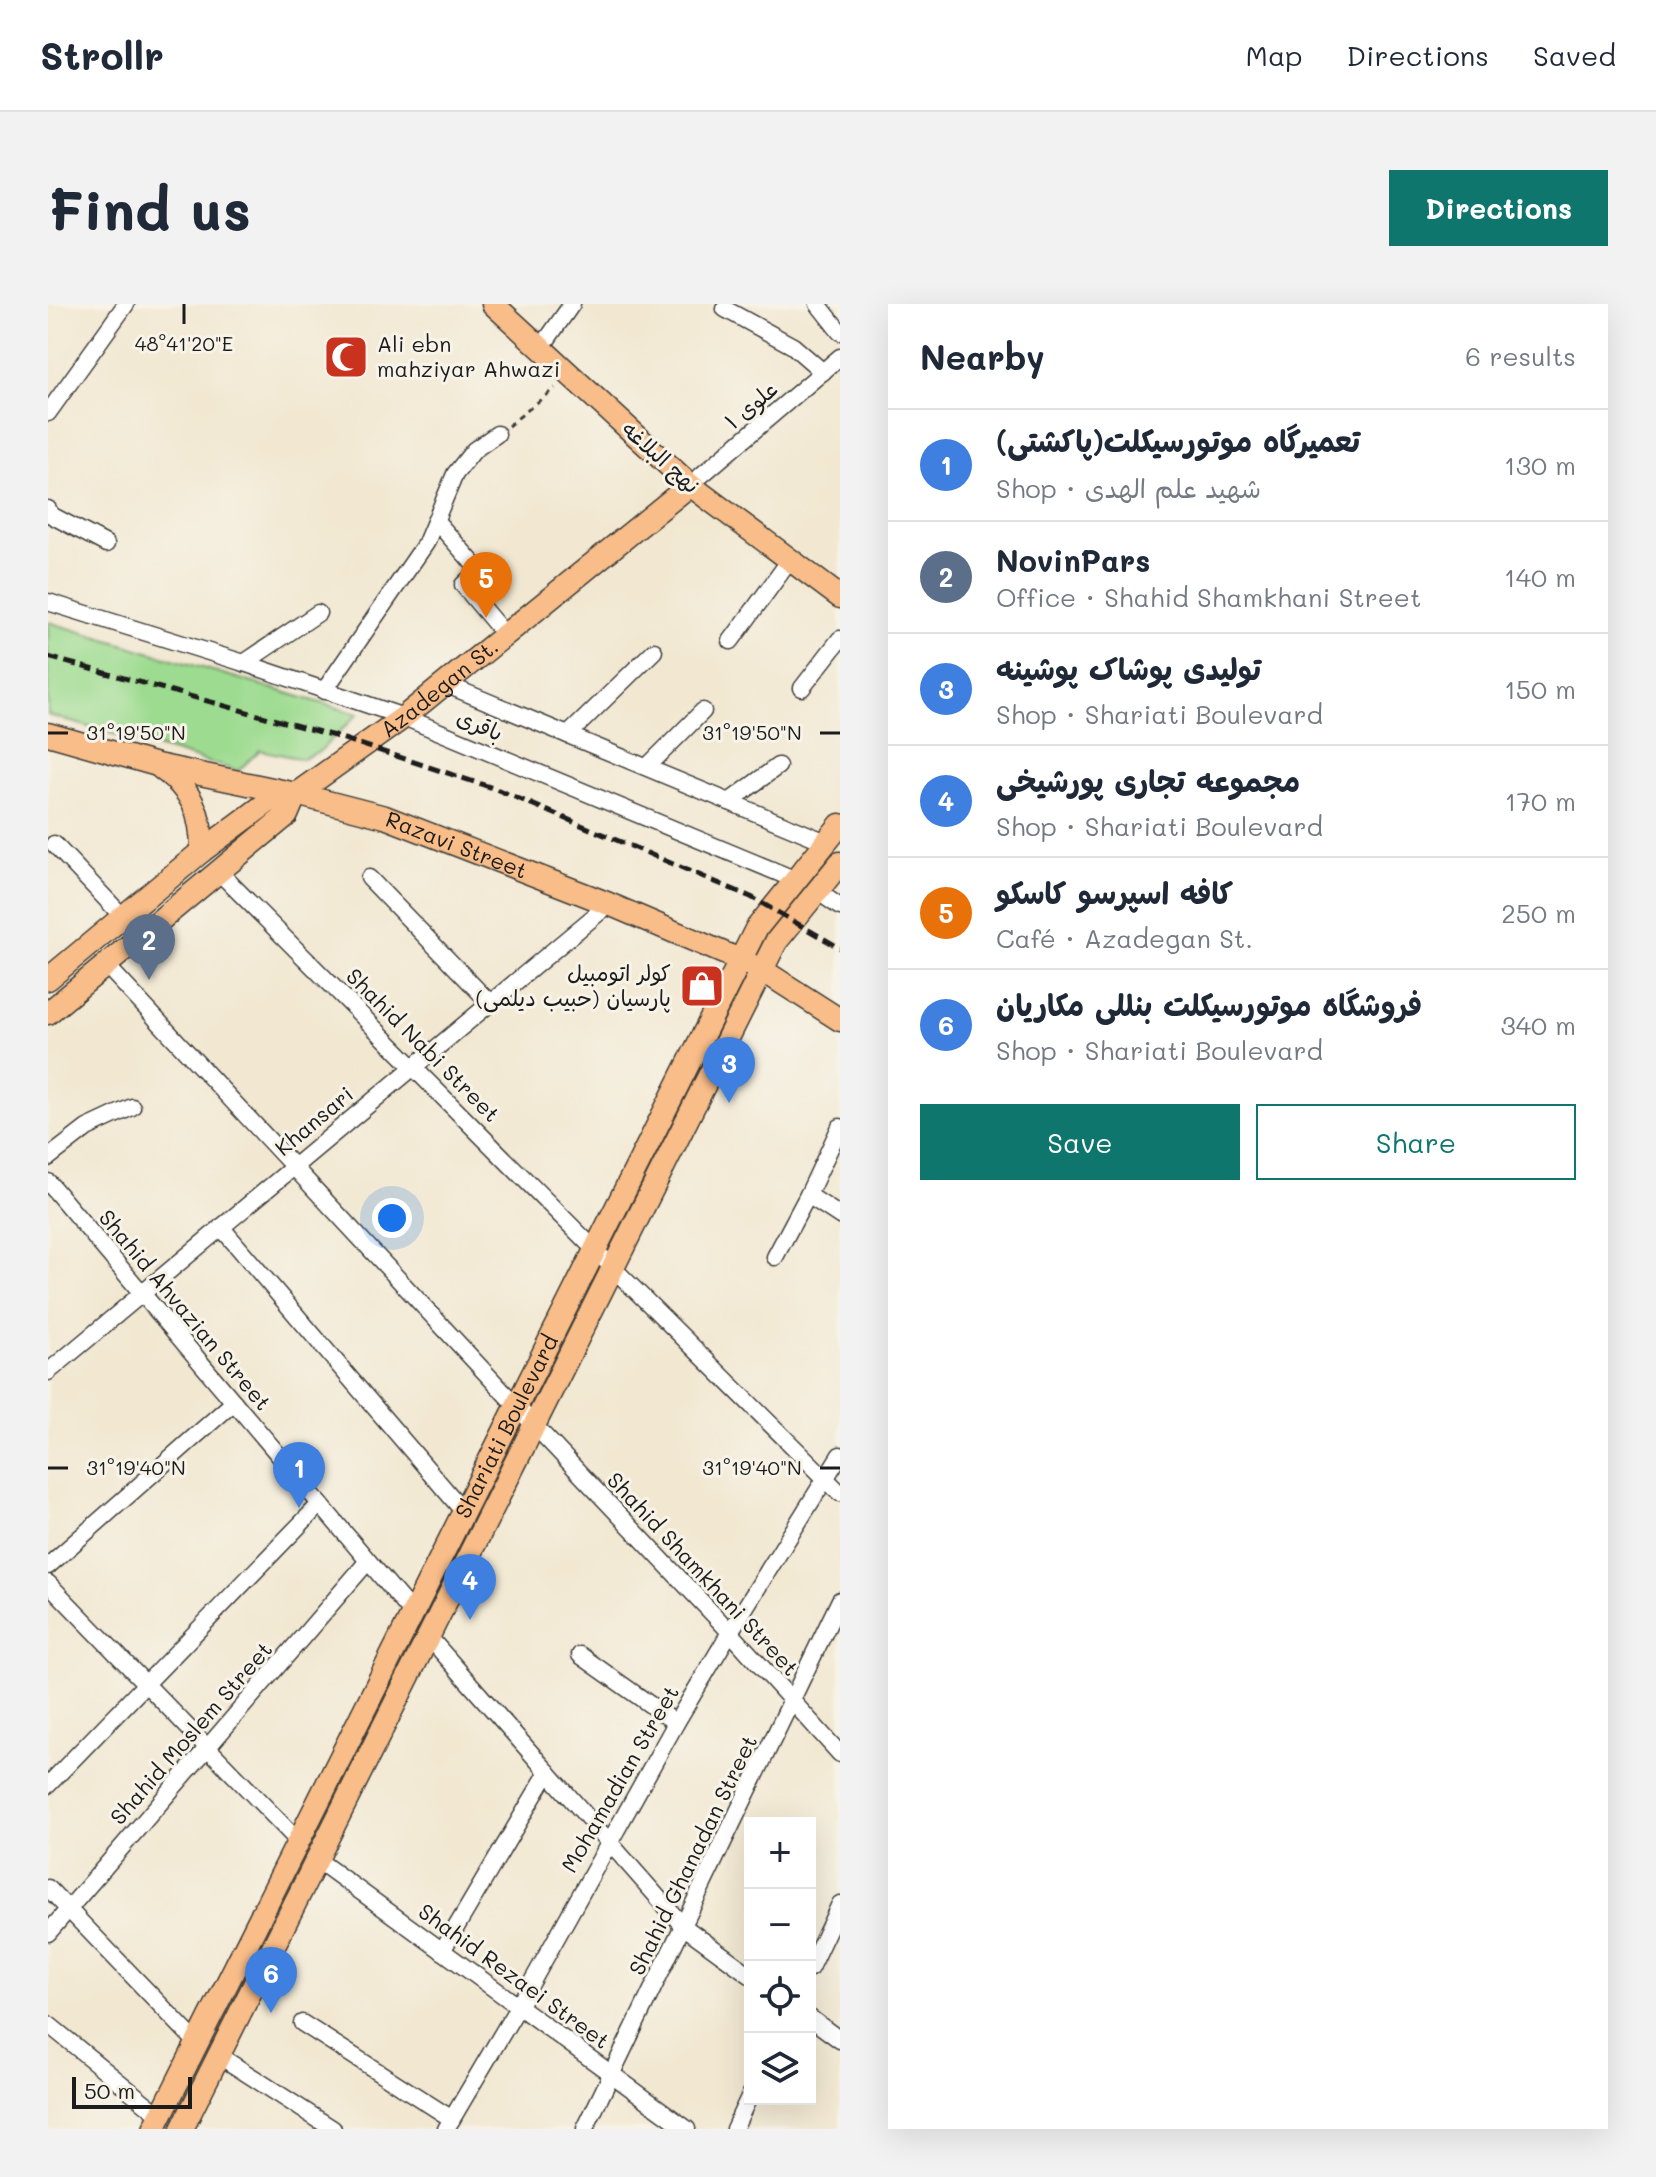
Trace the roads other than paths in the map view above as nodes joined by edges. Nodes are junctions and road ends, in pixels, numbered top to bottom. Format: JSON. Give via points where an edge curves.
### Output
{"nodes":[{"id":1,"x":126,"y":304,"type":"edge"},
{"id":2,"x":493,"y":304,"type":"edge"},
{"id":3,"x":572,"y":304,"type":"edge"},
{"id":4,"x":818,"y":304,"type":"edge"},
{"id":5,"x":725,"y":309,"type":"dead end"},
{"id":6,"x":840,"y":332,"type":"edge"},
{"id":7,"x":541,"y":348,"type":"junction"},
{"id":8,"x":840,"y":357,"type":"edge"},
{"id":9,"x":823,"y":372,"type":"junction"},
{"id":10,"x":48,"y":413,"type":"edge"},
{"id":11,"x":497,"y":434,"type":"road end"},
{"id":12,"x":690,"y":485,"type":"junction"},
{"id":13,"x":48,"y":509,"type":"edge"},
{"id":14,"x":436,"y":521,"type":"junction"},
{"id":15,"x":106,"y":544,"type":"dead end"},
{"id":16,"x":790,"y":560,"type":"junction"},
{"id":17,"x":840,"y":597,"type":"edge"},
{"id":18,"x":48,"y":602,"type":"edge"},
{"id":19,"x":318,"y":613,"type":"dead end"},
{"id":20,"x":505,"y":635,"type":"junction"},
{"id":21,"x":840,"y":639,"type":"edge"},
{"id":22,"x":731,"y":641,"type":"dead end"},
{"id":23,"x":654,"y":651,"type":"dead end"},
{"id":24,"x":244,"y":663,"type":"junction"},
{"id":25,"x":445,"y":684,"type":"junction"},
{"id":26,"x":802,"y":688,"type":"dead end"},
{"id":27,"x":324,"y":691,"type":"junction"},
{"id":28,"x":703,"y":711,"type":"dead end"},
{"id":29,"x":404,"y":717,"type":"junction"},
{"id":30,"x":48,"y":734,"type":"edge"},
{"id":31,"x":568,"y":735,"type":"junction"},
{"id":32,"x":157,"y":765,"type":"junction"},
{"id":33,"x":778,"y":766,"type":"dead end"},
{"id":34,"x":647,"y":767,"type":"junction"},
{"id":35,"x":296,"y":794,"type":"junction"},
{"id":36,"x":729,"y":802,"type":"junction"},
{"id":37,"x":833,"y":833,"type":"edge"},
{"id":38,"x":54,"y":844,"type":"dead end"},
{"id":39,"x":202,"y":851,"type":"junction"},
{"id":40,"x":840,"y":863,"type":"edge"},
{"id":41,"x":219,"y":872,"type":"junction"},
{"id":42,"x":369,"y":878,"type":"dead end"},
{"id":43,"x":796,"y":880,"type":"junction"},
{"id":44,"x":817,"y":891,"type":"junction"},
{"id":45,"x":609,"y":904,"type":"junction"},
{"id":46,"x":840,"y":907,"type":"edge"},
{"id":47,"x":123,"y":917,"type":"junction"},
{"id":48,"x":740,"y":960,"type":"junction"},
{"id":49,"x":106,"y":965,"type":"junction"},
{"id":50,"x":762,"y":970,"type":"junction"},
{"id":51,"x":48,"y":979,"type":"edge"},
{"id":52,"x":490,"y":1003,"type":"junction"},
{"id":53,"x":48,"y":1013,"type":"edge"},
{"id":54,"x":840,"y":1020,"type":"edge"},
{"id":55,"x":414,"y":1067,"type":"junction"},
{"id":56,"x":132,"y":1107,"type":"dead end"},
{"id":57,"x":840,"y":1127,"type":"edge"},
{"id":58,"x":48,"y":1158,"type":"edge"},
{"id":59,"x":294,"y":1167,"type":"junction"},
{"id":60,"x":48,"y":1182,"type":"edge"},
{"id":61,"x":808,"y":1195,"type":"junction"},
{"id":62,"x":840,"y":1216,"type":"edge"},
{"id":63,"x":221,"y":1227,"type":"junction"},
{"id":64,"x":596,"y":1249,"type":"junction"},
{"id":65,"x":775,"y":1257,"type":"dead end"},
{"id":66,"x":613,"y":1268,"type":"junction"},
{"id":67,"x":142,"y":1294,"type":"junction"},
{"id":68,"x":48,"y":1372,"type":"edge"},
{"id":69,"x":234,"y":1402,"type":"junction"},
{"id":70,"x":517,"y":1406,"type":"junction"},
{"id":71,"x":534,"y":1425,"type":"junction"},
{"id":72,"x":840,"y":1455,"type":"edge"},
{"id":73,"x":827,"y":1480,"type":"junction"},
{"id":74,"x":840,"y":1493,"type":"edge"},
{"id":75,"x":320,"y":1504,"type":"junction"},
{"id":76,"x":464,"y":1512,"type":"junction"},
{"id":77,"x":368,"y":1561,"type":"junction"},
{"id":78,"x":48,"y":1566,"type":"edge"},
{"id":79,"x":48,"y":1583,"type":"edge"},
{"id":80,"x":840,"y":1600,"type":"edge"},
{"id":81,"x":413,"y":1614,"type":"junction"},
{"id":82,"x":730,"y":1632,"type":"junction"},
{"id":83,"x":428,"y":1636,"type":"junction"},
{"id":84,"x":580,"y":1655,"type":"dead end"},
{"id":85,"x":146,"y":1684,"type":"junction"},
{"id":86,"x":791,"y":1702,"type":"junction"},
{"id":87,"x":676,"y":1723,"type":"junction"},
{"id":88,"x":207,"y":1748,"type":"junction"},
{"id":89,"x":840,"y":1754,"type":"edge"},
{"id":90,"x":548,"y":1772,"type":"junction"},
{"id":91,"x":48,"y":1785,"type":"edge"},
{"id":92,"x":298,"y":1841,"type":"junction"},
{"id":93,"x":608,"y":1842,"type":"junction"},
{"id":94,"x":316,"y":1859,"type":"junction"},
{"id":95,"x":48,"y":1888,"type":"edge"},
{"id":96,"x":840,"y":1904,"type":"edge"},
{"id":97,"x":68,"y":1909,"type":"junction"},
{"id":98,"x":683,"y":1926,"type":"junction"},
{"id":99,"x":48,"y":1933,"type":"edge"},
{"id":100,"x":442,"y":1951,"type":"junction"},
{"id":101,"x":813,"y":1961,"type":"edge"},
{"id":102,"x":744,"y":1971,"type":"edge"},
{"id":103,"x":518,"y":2007,"type":"junction"},
{"id":104,"x":816,"y":2022,"type":"edge"},
{"id":105,"x":302,"y":2023,"type":"dead end"},
{"id":106,"x":48,"y":2024,"type":"edge"},
{"id":107,"x":840,"y":2040,"type":"edge"},
{"id":108,"x":197,"y":2043,"type":"junction"},
{"id":109,"x":218,"y":2055,"type":"junction"},
{"id":110,"x":612,"y":2074,"type":"junction"},
{"id":111,"x":745,"y":2105,"type":"edge"},
{"id":112,"x":157,"y":2122,"type":"edge"},
{"id":113,"x":449,"y":2124,"type":"edge"},
{"id":114,"x":182,"y":2129,"type":"edge"},
{"id":115,"x":333,"y":2129,"type":"edge"},
{"id":116,"x":585,"y":2129,"type":"edge"},
{"id":117,"x":687,"y":2129,"type":"edge"},
{"id":118,"x":734,"y":2129,"type":"edge"}],
"edges":[{"from":1,"to":10,"type":"street"},
{"from":2,"to":7,"type":"main road","name":"نهج البلاغه"},
{"from":3,"to":7,"type":"street"},
{"from":4,"to":6,"type":"street"},
{"from":5,"to":9,"type":"street","via":[[793,346]]},
{"from":7,"to":12,"type":"main road","name":"نهج البلاغه"},
{"from":8,"to":9,"type":"street","name":"علوی ۱"},
{"from":9,"to":12,"type":"street","name":"علوی ۱"},
{"from":11,"to":14,"type":"street","via":[[474,450],[455,474]]},
{"from":12,"to":16,"type":"main road","name":"نهج البلاغه"},
{"from":12,"to":20,"type":"main road","name":"Azadegan St."},
{"from":13,"to":15,"type":"street"},
{"from":14,"to":20,"type":"street","via":[[479,570],[463,585]]},
{"from":14,"to":27,"type":"street"},
{"from":16,"to":17,"type":"main road","name":"نهج البلاغه"},
{"from":16,"to":22,"type":"street"},
{"from":18,"to":24,"type":"street","name":"باقری"},
{"from":19,"to":24,"type":"street"},
{"from":20,"to":25,"type":"main road","name":"Azadegan St."},
{"from":21,"to":26,"type":"street"},
{"from":23,"to":31,"type":"street"},
{"from":24,"to":27,"type":"street","name":"باقری"},
{"from":25,"to":29,"type":"main road","name":"Azadegan St."},
{"from":25,"to":31,"type":"street"},
{"from":27,"to":29,"type":"street","name":"باقری"},
{"from":28,"to":34,"type":"street"},
{"from":29,"to":35,"type":"main road","name":"Azadegan St."},
{"from":29,"to":43,"type":"street","name":"باقری"},
{"from":30,"to":32,"type":"main road","name":"Razavi Street"},
{"from":31,"to":34,"type":"street"},
{"from":32,"to":35,"type":"main road","name":"Razavi Street"},
{"from":32,"to":39,"type":"main road","via":[[188,792],[202,831]]},
{"from":33,"to":36,"type":"street"},
{"from":34,"to":36,"type":"street"},
{"from":35,"to":39,"type":"main road","via":[[268,802]]},
{"from":35,"to":41,"type":"main road","via":[[287,815]]},
{"from":35,"to":45,"type":"main road","name":"Razavi Street","via":[[417,828]]},
{"from":36,"to":37,"type":"street"},
{"from":37,"to":43,"type":"main road","name":"Shariati Boulevard"},
{"from":38,"to":47,"type":"street"},
{"from":39,"to":47,"type":"main road"},
{"from":40,"to":44,"type":"main road","name":"Shariati Boulevard"},
{"from":41,"to":49,"type":"main road"},
{"from":41,"to":55,"type":"street","name":"Shahid Nabi Street"},
{"from":42,"to":52,"type":"street"},
{"from":43,"to":48,"type":"main road","name":"Shariati Boulevard","via":[[756,929]]},
{"from":44,"to":46,"type":"street"},
{"from":44,"to":50,"type":"main road","name":"Shariati Boulevard","via":[[776,942]]},
{"from":45,"to":48,"type":"main road","name":"Razavi Street"},
{"from":45,"to":52,"type":"street","name":"Khansari"},
{"from":47,"to":51,"type":"main road"},
{"from":48,"to":50,"type":"main road","name":"Razavi Street"},
{"from":48,"to":64,"type":"main road","name":"Shariati Boulevard"},
{"from":49,"to":53,"type":"main road"},
{"from":49,"to":59,"type":"street"},
{"from":50,"to":54,"type":"main road","name":"Razavi Street"},
{"from":50,"to":66,"type":"main road","name":"Shariati Boulevard"},
{"from":52,"to":55,"type":"street","name":"Khansari"},
{"from":55,"to":59,"type":"street","name":"Khansari"},
{"from":55,"to":64,"type":"street","name":"Shahid Nabi Street"},
{"from":56,"to":58,"type":"street","via":[[87,1128]]},
{"from":57,"to":61,"type":"street"},
{"from":59,"to":63,"type":"street","name":"Khansari"},
{"from":59,"to":70,"type":"street"},
{"from":60,"to":67,"type":"street","name":"Shahid Ahvazian Street"},
{"from":61,"to":62,"type":"street"},
{"from":61,"to":65,"type":"street"},
{"from":63,"to":67,"type":"street","name":"Khansari"},
{"from":63,"to":76,"type":"street"},
{"from":64,"to":66,"type":"street","name":"Shahid Nabi Street"},
{"from":64,"to":70,"type":"main road","name":"Shariati Boulevard"},
{"from":66,"to":71,"type":"main road","name":"Shariati Boulevard"},
{"from":66,"to":73,"type":"street"},
{"from":67,"to":68,"type":"street","name":"Khansari"},
{"from":67,"to":69,"type":"street","name":"Shahid Ahvazian Street"},
{"from":69,"to":75,"type":"street","name":"Shahid Ahvazian Street"},
{"from":69,"to":78,"type":"street"},
{"from":70,"to":71,"type":"street","name":"Shahid Shamkhani Street"},
{"from":70,"to":76,"type":"main road","name":"Shariati Boulevard"},
{"from":71,"to":82,"type":"street","name":"Shahid Shamkhani Street"},
{"from":71,"to":83,"type":"main road","name":"Shariati Boulevard"},
{"from":72,"to":73,"type":"street","name":"Mohamadian Street"},
{"from":73,"to":74,"type":"street"},
{"from":73,"to":82,"type":"street","name":"Mohamadian Street"},
{"from":75,"to":77,"type":"street","name":"Shahid Ahvazian Street"},
{"from":75,"to":85,"type":"street"},
{"from":76,"to":81,"type":"main road","name":"Shariati Boulevard"},
{"from":77,"to":81,"type":"street","name":"Shahid Ahvazian Street"},
{"from":77,"to":88,"type":"street","name":"Shahid Moslem Street"},
{"from":79,"to":85,"type":"street"},
{"from":80,"to":86,"type":"street","name":"Shahid Ghanadan Street"},
{"from":81,"to":92,"type":"main road","name":"Shariati Boulevard"},
{"from":82,"to":86,"type":"street","name":"Shahid Shamkhani Street"},
{"from":82,"to":87,"type":"street","name":"Mohamadian Street"},
{"from":83,"to":90,"type":"street"},
{"from":83,"to":94,"type":"main road","name":"Shariati Boulevard"},
{"from":84,"to":87,"type":"street"},
{"from":85,"to":88,"type":"street"},
{"from":85,"to":91,"type":"street"},
{"from":86,"to":89,"type":"street","name":"Shahid Shamkhani Street"},
{"from":86,"to":98,"type":"street","name":"Shahid Ghanadan Street"},
{"from":87,"to":93,"type":"street","name":"Mohamadian Street"},
{"from":88,"to":92,"type":"street"},
{"from":88,"to":97,"type":"street","name":"Shahid Moslem Street"},
{"from":90,"to":93,"type":"street"},
{"from":90,"to":100,"type":"street"},
{"from":92,"to":108,"type":"main road","name":"Shariati Boulevard"},
{"from":93,"to":98,"type":"street"},
{"from":93,"to":103,"type":"street","name":"Mohamadian Street"},
{"from":94,"to":100,"type":"street","name":"Shahid Rezaei Street"},
{"from":94,"to":109,"type":"main road","name":"Shariati Boulevard"},
{"from":95,"to":97,"type":"street"},
{"from":96,"to":101,"type":"street"},
{"from":97,"to":99,"type":"street","name":"Shahid Moslem Street"},
{"from":97,"to":108,"type":"street"},
{"from":98,"to":102,"type":"street"},
{"from":98,"to":110,"type":"street","name":"Shahid Ghanadan Street"},
{"from":100,"to":103,"type":"street","name":"Shahid Rezaei Street"},
{"from":103,"to":110,"type":"street","name":"Shahid Rezaei Street"},
{"from":103,"to":113,"type":"street","name":"Mohamadian Street"},
{"from":104,"to":107,"type":"street"},
{"from":105,"to":113,"type":"street"},
{"from":106,"to":112,"type":"street"},
{"from":108,"to":112,"type":"main road","name":"Shariati Boulevard"},
{"from":109,"to":114,"type":"main road","name":"Shariati Boulevard"},
{"from":109,"to":115,"type":"street"},
{"from":110,"to":116,"type":"street","name":"Shahid Ghanadan Street"},
{"from":110,"to":117,"type":"street","name":"Shahid Rezaei Street"},
{"from":111,"to":118,"type":"street"}]}
